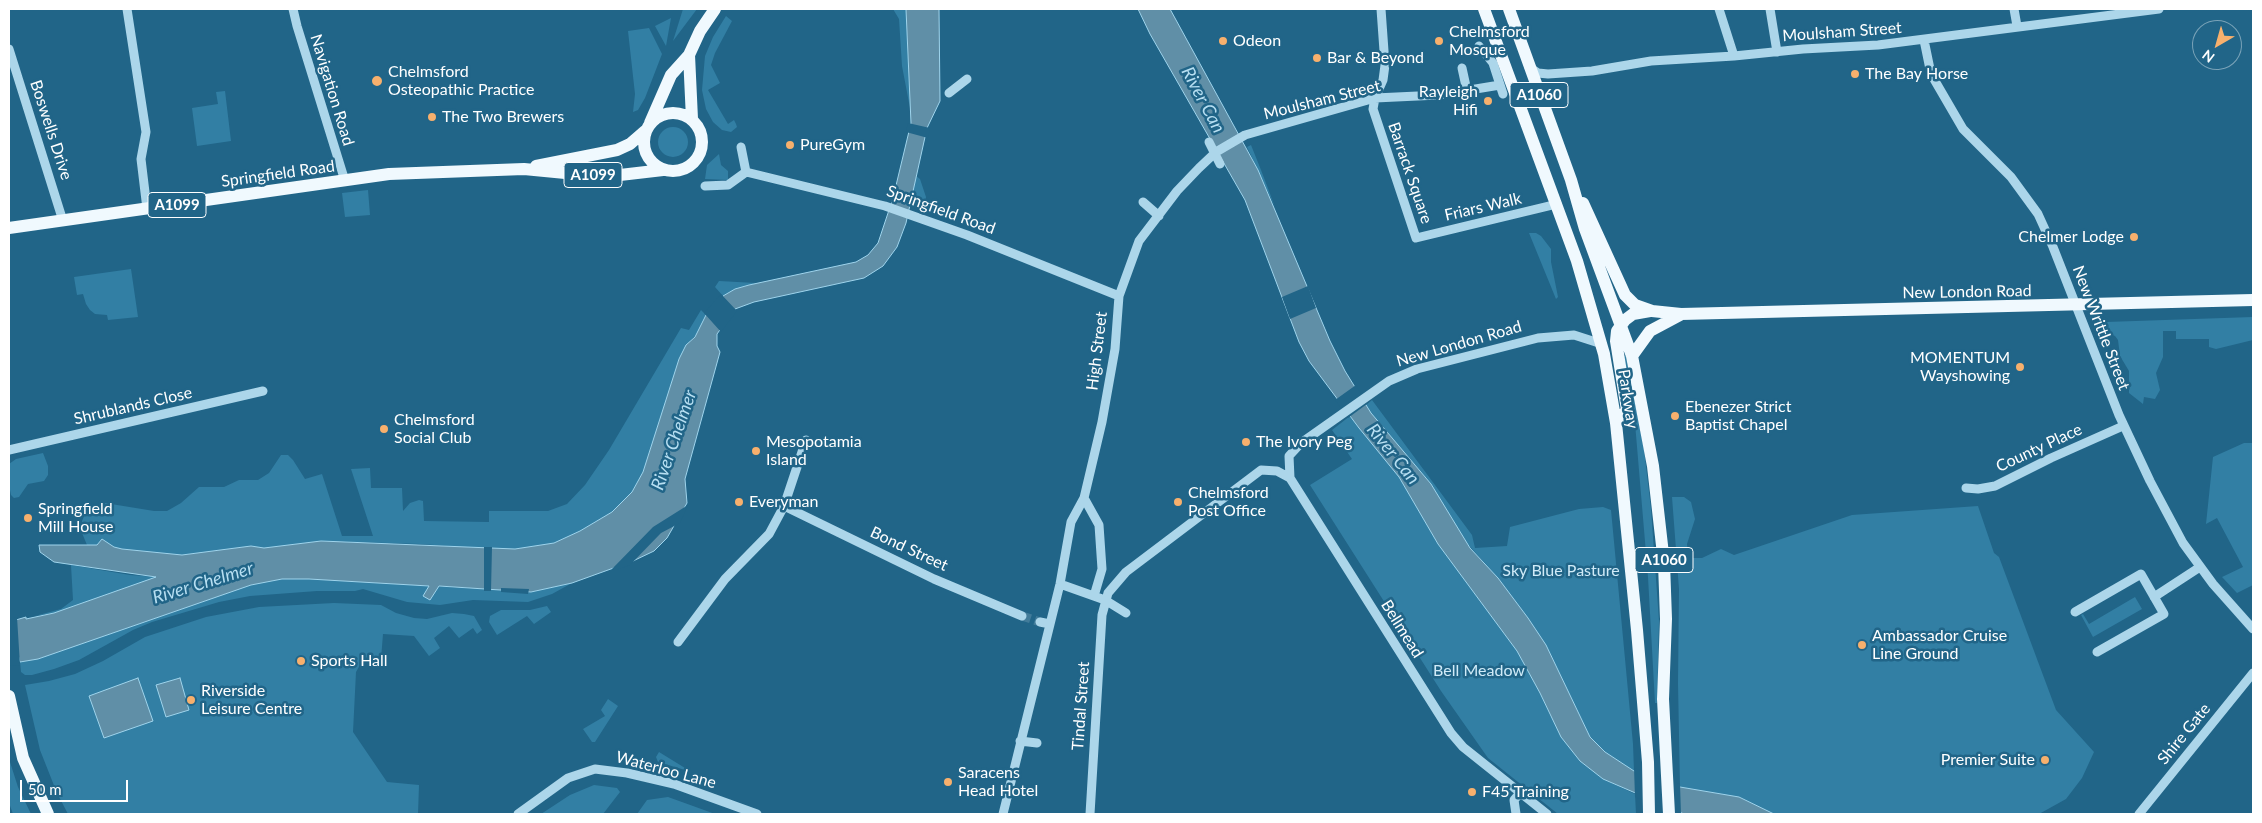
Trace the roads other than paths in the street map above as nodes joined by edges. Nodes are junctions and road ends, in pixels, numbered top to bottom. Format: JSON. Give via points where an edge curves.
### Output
{"nodes":[{"id":1,"x":127,"y":9,"type":"edge"},
{"id":2,"x":293,"y":9,"type":"edge"},
{"id":3,"x":715,"y":9,"type":"edge"},
{"id":4,"x":1381,"y":9,"type":"edge"},
{"id":5,"x":1484,"y":9,"type":"edge"},
{"id":6,"x":1509,"y":9,"type":"edge"},
{"id":7,"x":1719,"y":9,"type":"edge"},
{"id":8,"x":1770,"y":9,"type":"edge"},
{"id":9,"x":2014,"y":9,"type":"edge"},
{"id":10,"x":2159,"y":9,"type":"edge"},
{"id":11,"x":2017,"y":26,"type":"junction"},
{"id":12,"x":1924,"y":40,"type":"junction"},
{"id":13,"x":1479,"y":46,"type":"dead end"},
{"id":14,"x":9,"y":49,"type":"edge"},
{"id":15,"x":690,"y":51,"type":"junction"},
{"id":16,"x":1776,"y":52,"type":"junction"},
{"id":17,"x":1734,"y":56,"type":"junction"},
{"id":18,"x":1529,"y":67,"type":"junction"},
{"id":19,"x":1462,"y":68,"type":"dead end"},
{"id":20,"x":967,"y":79,"type":"dead end"},
{"id":21,"x":1466,"y":90,"type":"junction"},
{"id":22,"x":949,"y":93,"type":"dead end"},
{"id":23,"x":1375,"y":98,"type":"junction"},
{"id":24,"x":692,"y":118,"type":"junction"},
{"id":25,"x":648,"y":127,"type":"junction"},
{"id":26,"x":1245,"y":135,"type":"joint"},
{"id":27,"x":1209,"y":142,"type":"dead end"},
{"id":28,"x":741,"y":147,"type":"dead end"},
{"id":29,"x":1215,"y":152,"type":"junction"},
{"id":30,"x":1220,"y":164,"type":"dead end"},
{"id":31,"x":524,"y":169,"type":"junction"},
{"id":32,"x":662,"y":170,"type":"junction"},
{"id":33,"x":746,"y":172,"type":"junction"},
{"id":34,"x":1571,"y":180,"type":"junction"},
{"id":35,"x":345,"y":181,"type":"junction"},
{"id":36,"x":705,"y":186,"type":"dead end"},
{"id":37,"x":1143,"y":202,"type":"dead end"},
{"id":38,"x":1556,"y":204,"type":"junction"},
{"id":39,"x":147,"y":209,"type":"junction"},
{"id":40,"x":1159,"y":216,"type":"junction"},
{"id":41,"x":63,"y":221,"type":"junction"},
{"id":42,"x":9,"y":228,"type":"edge"},
{"id":43,"x":1416,"y":238,"type":"joint"},
{"id":44,"x":1119,"y":296,"type":"junction"},
{"id":45,"x":2253,"y":300,"type":"edge"},
{"id":46,"x":2075,"y":306,"type":"junction"},
{"id":47,"x":1652,"y":310,"type":"junction"},
{"id":48,"x":1681,"y":314,"type":"junction"},
{"id":49,"x":1622,"y":324,"type":"junction"},
{"id":50,"x":1650,"y":330,"type":"joint"},
{"id":51,"x":1602,"y":344,"type":"junction"},
{"id":52,"x":1632,"y":356,"type":"junction"},
{"id":53,"x":263,"y":391,"type":"dead end"},
{"id":54,"x":1616,"y":423,"type":"junction"},
{"id":55,"x":2124,"y":426,"type":"junction"},
{"id":56,"x":806,"y":440,"type":"dead end"},
{"id":57,"x":9,"y":450,"type":"edge"},
{"id":58,"x":1290,"y":478,"type":"junction"},
{"id":59,"x":1966,"y":488,"type":"dead end"},
{"id":60,"x":1084,"y":498,"type":"junction"},
{"id":61,"x":784,"y":506,"type":"junction"},
{"id":62,"x":2200,"y":567,"type":"junction"},
{"id":63,"x":1060,"y":584,"type":"junction"},
{"id":64,"x":1094,"y":596,"type":"junction"},
{"id":65,"x":2154,"y":596,"type":"junction"},
{"id":66,"x":1105,"y":600,"type":"junction"},
{"id":67,"x":2075,"y":612,"type":"dead end"},
{"id":68,"x":1126,"y":613,"type":"dead end"},
{"id":69,"x":1022,"y":616,"type":"tunnel mouth"},
{"id":70,"x":1040,"y":622,"type":"tunnel mouth"},
{"id":71,"x":1050,"y":624,"type":"junction"},
{"id":72,"x":2253,"y":629,"type":"edge"},
{"id":73,"x":678,"y":642,"type":"dead end"},
{"id":74,"x":2098,"y":652,"type":"dead end"},
{"id":75,"x":2253,"y":674,"type":"edge"},
{"id":76,"x":9,"y":696,"type":"edge"},
{"id":77,"x":1020,"y":741,"type":"junction"},
{"id":78,"x":1037,"y":744,"type":"dead end"},
{"id":79,"x":1520,"y":793,"type":"junction"},
{"id":80,"x":48,"y":814,"type":"edge"},
{"id":81,"x":518,"y":814,"type":"edge"},
{"id":82,"x":757,"y":814,"type":"edge"},
{"id":83,"x":1003,"y":814,"type":"edge"},
{"id":84,"x":1090,"y":814,"type":"edge"},
{"id":85,"x":1516,"y":814,"type":"edge"},
{"id":86,"x":1547,"y":814,"type":"edge"},
{"id":87,"x":1649,"y":814,"type":"edge"},
{"id":88,"x":1669,"y":814,"type":"edge"},
{"id":89,"x":2139,"y":814,"type":"edge"}],
"edges":[{"from":1,"to":39,"type":"street","via":[[146,132],[141,159]]},
{"from":2,"to":35,"type":"street","name":"Navigation Road"},
{"from":3,"to":15,"type":"main road","number":"A1099"},
{"from":4,"to":23,"type":"street","via":[[1384,80]]},
{"from":5,"to":38,"type":"main road","name":"Parkway","number":"A1060"},
{"from":6,"to":18,"type":"main road","name":"Parkway","number":"A1060"},
{"from":7,"to":17,"type":"street"},
{"from":8,"to":16,"type":"street"},
{"from":9,"to":11,"type":"street"},
{"from":10,"to":11,"type":"street","name":"Moulsham Street"},
{"from":11,"to":12,"type":"street","name":"Moulsham Street"},
{"from":12,"to":16,"type":"street","name":"Moulsham Street"},
{"from":12,"to":46,"type":"street","name":"New Writtle Street","via":[[1931,74],[1963,129],[2011,177],[2038,214]]},
{"from":13,"to":21,"type":"street","name":"Moulsham Street","via":[[1493,63],[1501,90]]},
{"from":14,"to":41,"type":"street","name":"Boswells Drive"},
{"from":15,"to":24,"type":"main road","number":"A1099"},
{"from":15,"to":25,"type":"main road","number":"A1099","via":[[670,75]]},
{"from":16,"to":17,"type":"street","name":"Moulsham Street"},
{"from":17,"to":18,"type":"street","name":"Moulsham Street","via":[[1651,61],[1592,71],[1548,74]]},
{"from":18,"to":34,"type":"main road","name":"Parkway","number":"A1060"},
{"from":19,"to":21,"type":"street"},
{"from":20,"to":22,"type":"street"},
{"from":21,"to":23,"type":"street","name":"Moulsham Street","via":[[1439,95]]},
{"from":23,"to":26,"type":"street","name":"Moulsham Street"},
{"from":23,"to":43,"type":"street","name":"Barrack Square","via":[[1375,118]]},
{"from":24,"to":25,"type":"main road","number":"A1099","via":[[674,112],[657,117]]},
{"from":24,"to":32,"type":"main road","number":"A1099","via":[[702,134],[701,152],[681,170]]},
{"from":25,"to":31,"type":"main road","name":"Springfield Road","number":"A1099","via":[[630,144],[618,150]]},
{"from":25,"to":32,"type":"main road","number":"A1099","via":[[643,140],[648,158]]},
{"from":26,"to":29,"type":"street","name":"High Street"},
{"from":27,"to":29,"type":"street"},
{"from":28,"to":33,"type":"street"},
{"from":29,"to":30,"type":"street"},
{"from":29,"to":40,"type":"street","name":"High Street","via":[[1177,191]]},
{"from":31,"to":32,"type":"main road","name":"Springfield Road","number":"A1099","via":[[586,176]]},
{"from":31,"to":35,"type":"main road","name":"Springfield Road","number":"A1099","via":[[389,174]]},
{"from":33,"to":36,"type":"street","via":[[728,185]]},
{"from":33,"to":44,"type":"street","name":"Springfield Road","via":[[889,207]]},
{"from":34,"to":47,"type":"main road","name":"Parkway","via":[[1625,295],[1635,305]]},
{"from":34,"to":49,"type":"main road","name":"Parkway","number":"A1060","via":[[1585,229]]},
{"from":35,"to":39,"type":"main road","name":"Springfield Road","number":"A1099"},
{"from":37,"to":40,"type":"street"},
{"from":38,"to":43,"type":"street","name":"Friars Walk"},
{"from":38,"to":51,"type":"main road","name":"Parkway","number":"A1060"},
{"from":39,"to":41,"type":"main road","name":"Springfield Road","number":"A1099"},
{"from":40,"to":44,"type":"street","name":"High Street","via":[[1139,241]]},
{"from":41,"to":42,"type":"main road","name":"Springfield Road","number":"A1099"},
{"from":44,"to":60,"type":"street","name":"High Street","via":[[1115,349]]},
{"from":45,"to":46,"type":"main road","name":"New London Road"},
{"from":46,"to":48,"type":"main road","name":"New London Road"},
{"from":46,"to":55,"type":"street","name":"New Writtle Street"},
{"from":47,"to":48,"type":"main road","name":"New London Road"},
{"from":47,"to":49,"type":"main road","via":[[1633,314]]},
{"from":48,"to":50,"type":"main road","name":"New London Road"},
{"from":49,"to":52,"type":"main road","name":"Parkway","number":"A1060"},
{"from":49,"to":54,"type":"main road","via":[[1616,341],[1627,410]]},
{"from":50,"to":52,"type":"main road","name":"Parkway"},
{"from":51,"to":54,"type":"main road","name":"Parkway","number":"A1060"},
{"from":51,"to":58,"type":"street","name":"New London Road","via":[[1574,335],[1538,338],[1417,369],[1389,381],[1301,443],[1290,456]]},
{"from":52,"to":88,"type":"main road","name":"Parkway","number":"A1060","via":[[1653,466],[1664,562],[1664,699]]},
{"from":53,"to":57,"type":"street","name":"Shrublands Close"},
{"from":54,"to":87,"type":"main road","name":"Parkway","number":"A1060","via":[[1648,762]]},
{"from":55,"to":59,"type":"street","name":"County Place","via":[[1995,486]]},
{"from":55,"to":62,"type":"street","name":"New Writtle Street","via":[[2183,543]]},
{"from":56,"to":61,"type":"street"},
{"from":58,"to":66,"type":"street","via":[[1277,471],[1262,470],[1126,572],[1113,585]]},
{"from":58,"to":79,"type":"street","name":"Bellmead","via":[[1451,733],[1463,747]]},
{"from":60,"to":63,"type":"street","name":"High Street","via":[[1071,522]]},
{"from":60,"to":64,"type":"street","via":[[1099,525],[1102,569]]},
{"from":61,"to":69,"type":"street","name":"Bond Street","via":[[934,579]]},
{"from":61,"to":73,"type":"street","via":[[769,534],[725,579]]},
{"from":62,"to":65,"type":"street"},
{"from":62,"to":72,"type":"street","name":"New Writtle Street"},
{"from":63,"to":64,"type":"street"},
{"from":63,"to":71,"type":"street","name":"High Street"},
{"from":64,"to":66,"type":"street"},
{"from":65,"to":67,"type":"street","via":[[2141,574]]},
{"from":65,"to":74,"type":"street","via":[[2164,614]]},
{"from":66,"to":68,"type":"street"},
{"from":66,"to":84,"type":"street","name":"Tindal Street"},
{"from":70,"to":71,"type":"street"},
{"from":71,"to":77,"type":"street","name":"High Street"},
{"from":75,"to":89,"type":"street","name":"Shire Gate"},
{"from":76,"to":80,"type":"main road","via":[[23,758]]},
{"from":77,"to":78,"type":"street"},
{"from":77,"to":83,"type":"street","name":"High Street"},
{"from":79,"to":85,"type":"street","via":[[1514,800]]},
{"from":79,"to":86,"type":"street","name":"Bellmead"},
{"from":81,"to":82,"type":"street","name":"Waterloo Lane","via":[[568,778],[595,769],[674,784]]}]}
